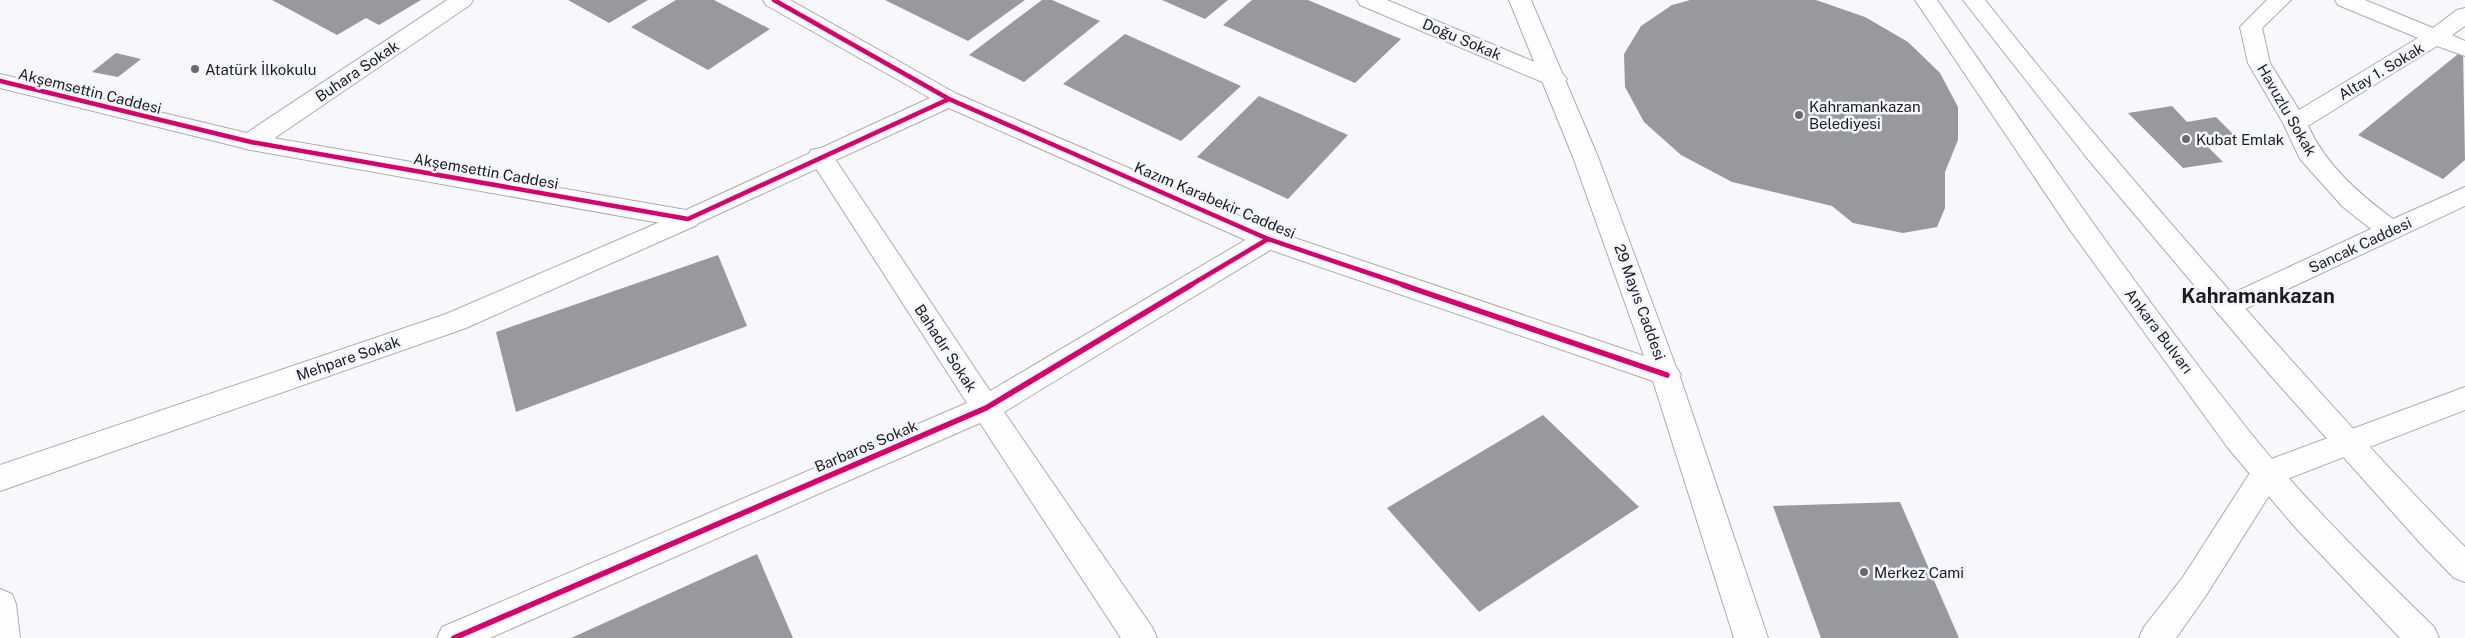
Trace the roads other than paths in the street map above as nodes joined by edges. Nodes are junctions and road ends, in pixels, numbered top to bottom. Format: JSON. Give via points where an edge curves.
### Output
{"nodes":[{"id":1,"x":462,"y":0,"type":"edge"},
{"id":2,"x":774,"y":0,"type":"edge"},
{"id":3,"x":1368,"y":0,"type":"edge"},
{"id":4,"x":1520,"y":0,"type":"edge"},
{"id":5,"x":1926,"y":0,"type":"edge"},
{"id":6,"x":1974,"y":0,"type":"edge"},
{"id":7,"x":2280,"y":0,"type":"edge"},
{"id":8,"x":2346,"y":0,"type":"edge"},
{"id":9,"x":2465,"y":15,"type":"edge"},
{"id":10,"x":2437,"y":36,"type":"junction"},
{"id":11,"x":2465,"y":49,"type":"edge"},
{"id":12,"x":1555,"y":79,"type":"junction"},
{"id":13,"x":0,"y":81,"type":"edge"},
{"id":14,"x":949,"y":99,"type":"junction"},
{"id":15,"x":2296,"y":123,"type":"junction"},
{"id":16,"x":251,"y":142,"type":"junction"},
{"id":17,"x":820,"y":156,"type":"junction"},
{"id":18,"x":2465,"y":196,"type":"edge"},
{"id":19,"x":688,"y":219,"type":"junction"},
{"id":20,"x":2392,"y":231,"type":"junction"},
{"id":21,"x":1268,"y":239,"type":"junction"},
{"id":22,"x":2228,"y":307,"type":"junction"},
{"id":23,"x":1667,"y":375,"type":"junction"},
{"id":24,"x":2465,"y":398,"type":"edge"},
{"id":25,"x":986,"y":408,"type":"junction"},
{"id":26,"x":2347,"y":443,"type":"junction"},
{"id":27,"x":2266,"y":474,"type":"junction"},
{"id":28,"x":0,"y":478,"type":"edge"},
{"id":29,"x":2465,"y":568,"type":"edge"},
{"id":30,"x":0,"y":604,"type":"edge"},
{"id":31,"x":3,"y":638,"type":"edge"},
{"id":32,"x":454,"y":638,"type":"edge"},
{"id":33,"x":1140,"y":638,"type":"edge"},
{"id":34,"x":1751,"y":638,"type":"edge"},
{"id":35,"x":2156,"y":638,"type":"edge"},
{"id":36,"x":2422,"y":638,"type":"edge"}],
"edges":[{"from":1,"to":16,"type":"street","name":"Buhara Sokak"},
{"from":2,"to":14,"type":"street","name":"Kazım Karabekir Caddesi"},
{"from":3,"to":12,"type":"street","name":"Doğu Sokak"},
{"from":4,"to":12,"type":"street","name":"29 Mayıs Caddesi"},
{"from":5,"to":27,"type":"street","name":"Ankara Bulvarı","via":[[2077,221]]},
{"from":6,"to":22,"type":"street","via":[[2127,191]]},
{"from":7,"to":15,"type":"street","name":"Havuzlu Sokak","via":[[2251,28],[2259,63]]},
{"from":8,"to":10,"type":"street"},
{"from":9,"to":10,"type":"street","name":"Altay 1. Sokak"},
{"from":10,"to":11,"type":"street"},
{"from":10,"to":15,"type":"street","name":"Altay 1. Sokak"},
{"from":12,"to":23,"type":"street","name":"29 Mayıs Caddesi"},
{"from":13,"to":16,"type":"street","name":"Akşemsettin Caddesi"},
{"from":14,"to":17,"type":"street"},
{"from":14,"to":21,"type":"street","name":"Kazım Karabekir Caddesi"},
{"from":15,"to":20,"type":"street","name":"Havuzlu Sokak","via":[[2309,153],[2352,201]]},
{"from":16,"to":19,"type":"street","name":"Akşemsettin Caddesi"},
{"from":17,"to":19,"type":"street"},
{"from":17,"to":25,"type":"street","name":"Bahadır Sokak"},
{"from":18,"to":20,"type":"street","name":"Sancak Caddesi"},
{"from":19,"to":28,"type":"street","name":"Mehpare Sokak","via":[[456,321]]},
{"from":20,"to":22,"type":"street","name":"Sancak Caddesi"},
{"from":21,"to":23,"type":"street","name":"Kazım Karabekir Caddesi"},
{"from":21,"to":25,"type":"street","name":"Barbaros Sokak"},
{"from":22,"to":26,"type":"street"},
{"from":23,"to":34,"type":"street","name":"29 Mayıs Caddesi"},
{"from":24,"to":26,"type":"street"},
{"from":25,"to":32,"type":"street","name":"Barbaros Sokak"},
{"from":25,"to":33,"type":"street","name":"Bahadır Sokak"},
{"from":26,"to":27,"type":"street"},
{"from":26,"to":29,"type":"street"},
{"from":27,"to":35,"type":"street","via":[[2194,587]]},
{"from":27,"to":36,"type":"street","name":"Ankara Bulvarı"},
{"from":30,"to":31,"type":"street"}]}
